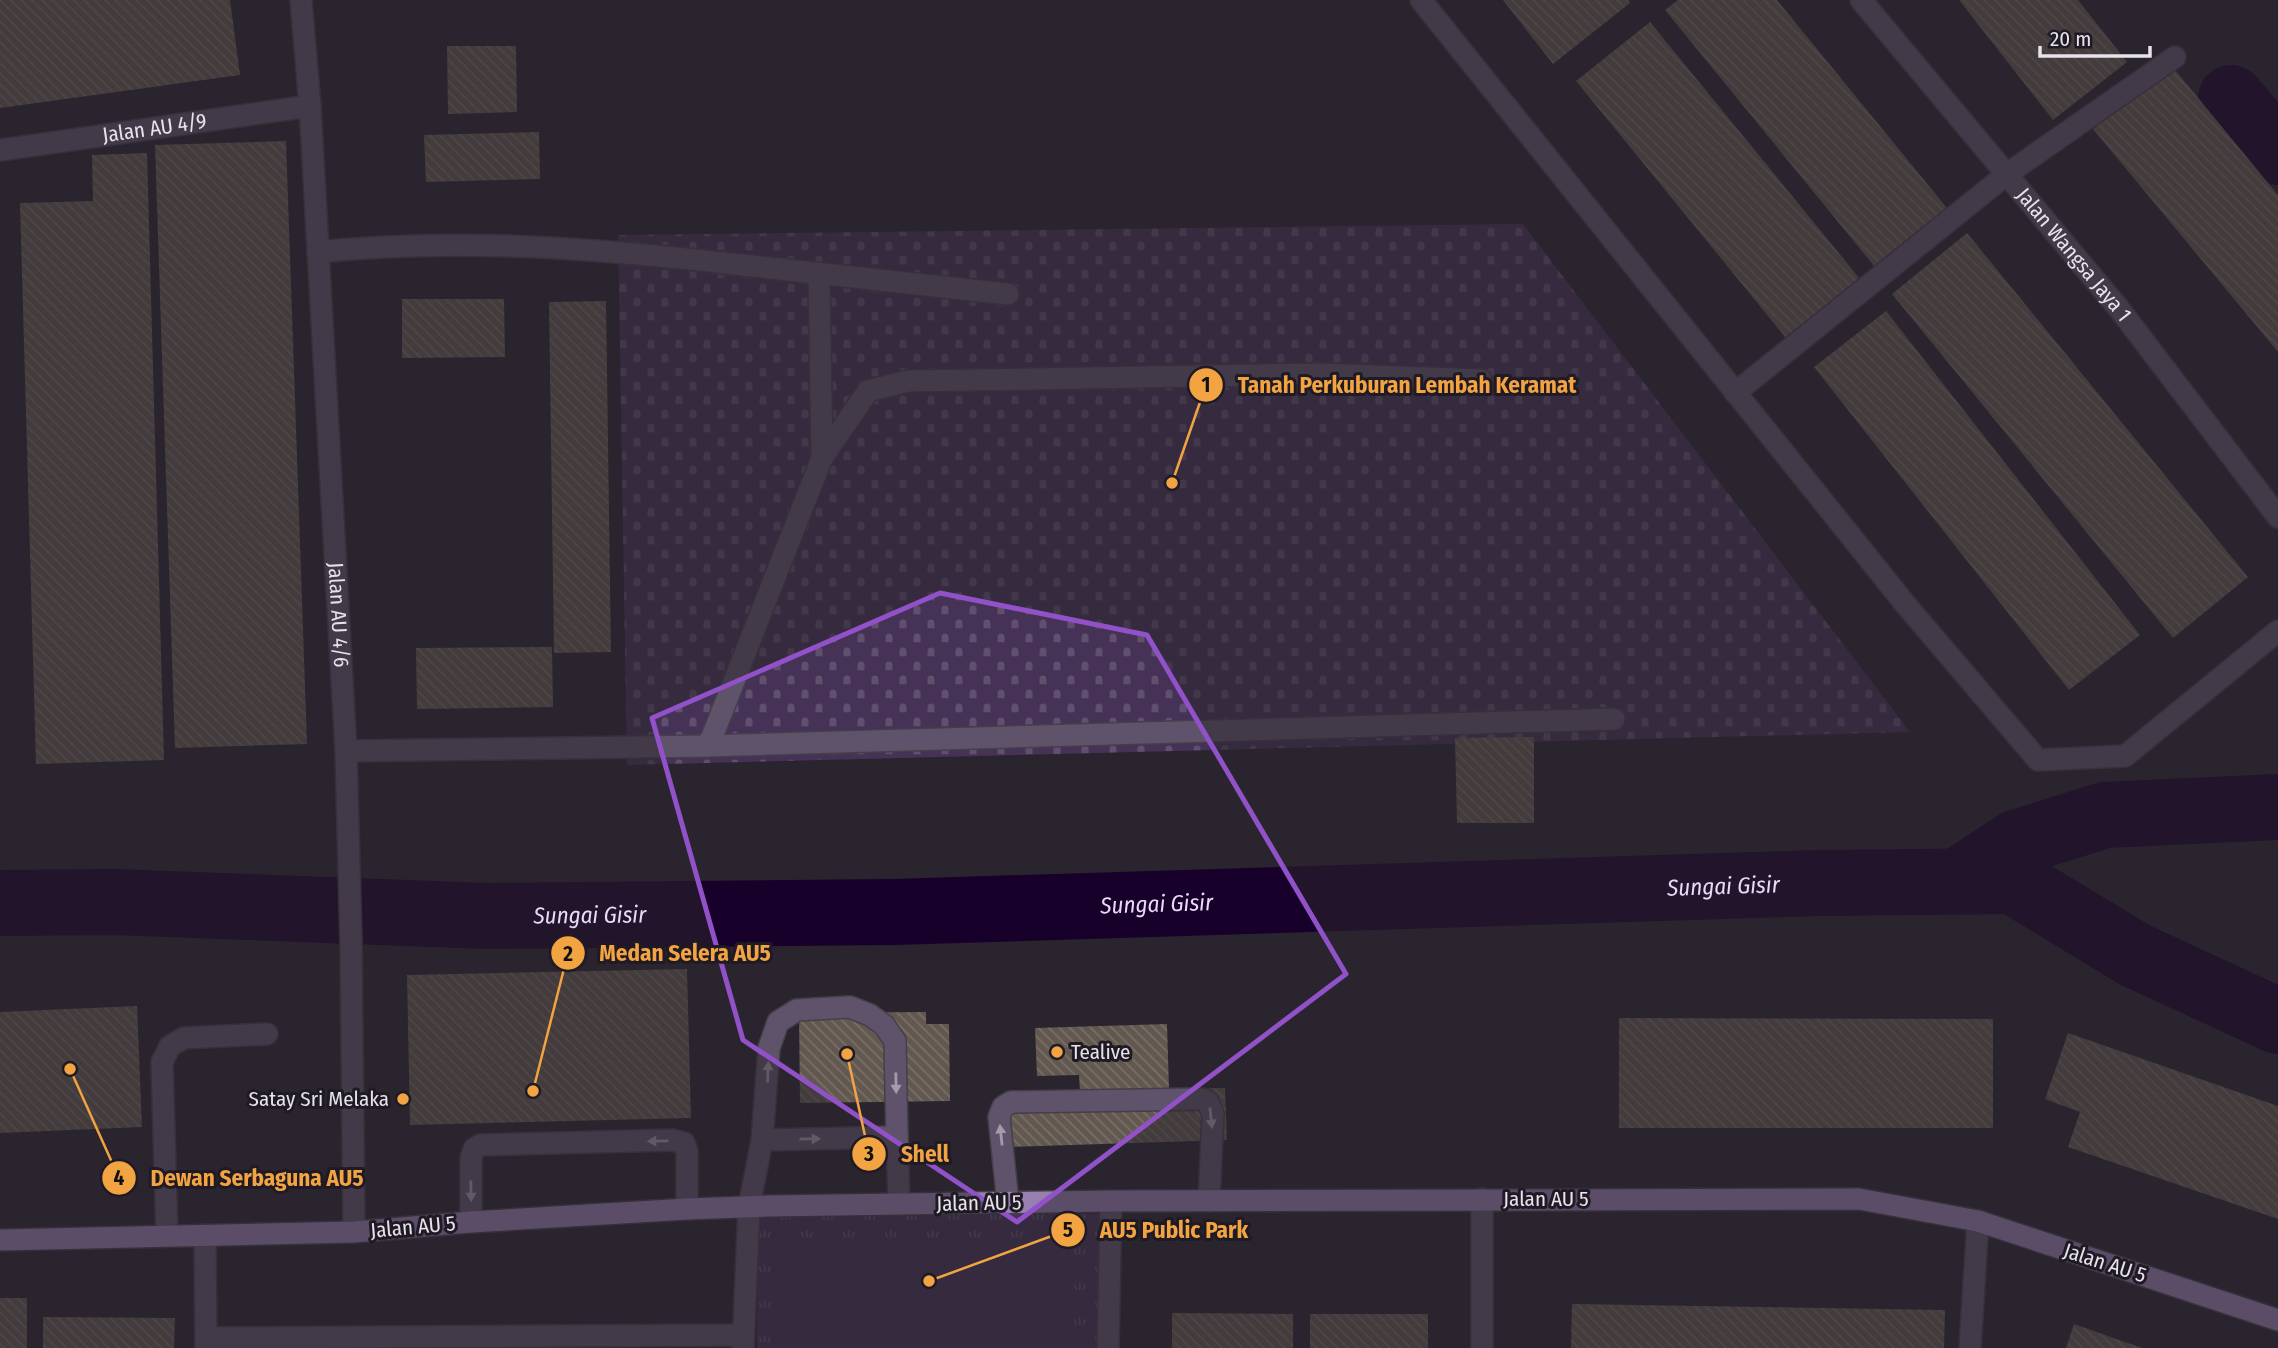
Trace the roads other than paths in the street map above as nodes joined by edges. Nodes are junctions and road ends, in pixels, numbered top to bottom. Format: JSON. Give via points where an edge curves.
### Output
{"nodes":[{"id":1,"x":301,"y":0,"type":"edge"},
{"id":2,"x":1421,"y":0,"type":"edge"},
{"id":3,"x":1861,"y":0,"type":"edge"},
{"id":4,"x":2175,"y":57,"type":"dead end"},
{"id":5,"x":310,"y":106,"type":"junction"},
{"id":6,"x":0,"y":150,"type":"edge"},
{"id":7,"x":2007,"y":174,"type":"junction"},
{"id":8,"x":318,"y":252,"type":"junction"},
{"id":9,"x":819,"y":273,"type":"junction"},
{"id":10,"x":1008,"y":294,"type":"dead end"},
{"id":11,"x":1481,"y":380,"type":"dead end"},
{"id":12,"x":1735,"y":393,"type":"junction"},
{"id":13,"x":822,"y":457,"type":"junction"},
{"id":14,"x":2278,"y":517,"type":"edge"},
{"id":15,"x":2278,"y":631,"type":"edge"},
{"id":16,"x":1614,"y":719,"type":"dead end"},
{"id":17,"x":706,"y":746,"type":"junction"},
{"id":18,"x":346,"y":751,"type":"junction"},
{"id":19,"x":267,"y":1034,"type":"dead end"},
{"id":20,"x":897,"y":1137,"type":"junction"},
{"id":21,"x":762,"y":1140,"type":"junction"},
{"id":22,"x":1482,"y":1199,"type":"junction"},
{"id":23,"x":1111,"y":1202,"type":"junction"},
{"id":24,"x":1209,"y":1202,"type":"junction"},
{"id":25,"x":1008,"y":1203,"type":"junction"},
{"id":26,"x":899,"y":1204,"type":"junction"},
{"id":27,"x":749,"y":1207,"type":"junction"},
{"id":28,"x":687,"y":1209,"type":"junction"},
{"id":29,"x":1978,"y":1221,"type":"junction"},
{"id":30,"x":471,"y":1222,"type":"junction"},
{"id":31,"x":354,"y":1232,"type":"junction"},
{"id":32,"x":205,"y":1235,"type":"junction"},
{"id":33,"x":167,"y":1236,"type":"junction"},
{"id":34,"x":0,"y":1240,"type":"edge"},
{"id":35,"x":2278,"y":1320,"type":"edge"},
{"id":36,"x":743,"y":1342,"type":"edge"},
{"id":37,"x":206,"y":1343,"type":"edge"},
{"id":38,"x":1108,"y":1348,"type":"edge"},
{"id":39,"x":1482,"y":1348,"type":"edge"},
{"id":40,"x":1970,"y":1348,"type":"edge"}],
"edges":[{"from":1,"to":5,"type":"street","name":"Jalan AU 4/6"},
{"from":2,"to":12,"type":"street"},
{"from":3,"to":7,"type":"street","name":"Jalan Wangsa Jaya 1"},
{"from":4,"to":7,"type":"street"},
{"from":5,"to":6,"type":"street","name":"Jalan AU 4/9"},
{"from":5,"to":8,"type":"street","name":"Jalan AU 4/6"},
{"from":7,"to":12,"type":"street"},
{"from":7,"to":14,"type":"street","name":"Jalan Wangsa Jaya 1","via":[[2120,310]]},
{"from":8,"to":9,"type":"street","via":[[375,246],[524,246]]},
{"from":8,"to":18,"type":"street","name":"Jalan AU 4/6"},
{"from":9,"to":10,"type":"street"},
{"from":9,"to":13,"type":"street"},
{"from":11,"to":13,"type":"street","via":[[1320,374],[908,381],[868,391]]},
{"from":12,"to":15,"type":"street","via":[[2038,761],[2125,756]]},
{"from":13,"to":17,"type":"street"},
{"from":16,"to":17,"type":"street"},
{"from":17,"to":18,"type":"street"},
{"from":18,"to":31,"type":"street","name":"Jalan AU 4/6"},
{"from":19,"to":33,"type":"street","via":[[184,1038],[170,1046],[162,1062]]},
{"from":21,"to":20,"type":"street","one_way":true},
{"from":21,"to":20,"type":"street","one_way":true,"via":[[769,1048],[778,1022],[797,1010],[850,1007],[884,1025],[895,1041]]},
{"from":20,"to":26,"type":"street"},
{"from":21,"to":27,"type":"street"},
{"from":22,"to":24,"type":"main road","name":"Jalan AU 5"},
{"from":22,"to":29,"type":"main road","name":"Jalan AU 5","via":[[1859,1199]]},
{"from":22,"to":39,"type":"street"},
{"from":23,"to":24,"type":"main road","name":"Jalan AU 5"},
{"from":23,"to":25,"type":"main road","name":"Jalan AU 5"},
{"from":23,"to":38,"type":"street"},
{"from":25,"to":24,"type":"street","one_way":true,"via":[[999,1117],[1011,1102],[1202,1099],[1213,1114]]},
{"from":25,"to":26,"type":"main road","name":"Jalan AU 5"},
{"from":26,"to":27,"type":"main road","name":"Jalan AU 5"},
{"from":27,"to":28,"type":"main road","name":"Jalan AU 5"},
{"from":27,"to":36,"type":"street"},
{"from":28,"to":30,"type":"main road","name":"Jalan AU 5"},
{"from":28,"to":30,"type":"street","one_way":true,"via":[[684,1143],[480,1145],[471,1158]]},
{"from":29,"to":35,"type":"main road","name":"Jalan AU 5"},
{"from":29,"to":40,"type":"street"},
{"from":30,"to":31,"type":"main road","name":"Jalan AU 5"},
{"from":31,"to":32,"type":"main road","name":"Jalan AU 5"},
{"from":32,"to":33,"type":"main road","name":"Jalan AU 5"},
{"from":32,"to":37,"type":"street"},
{"from":33,"to":34,"type":"main road","name":"Jalan AU 5"},
{"from":36,"to":37,"type":"street"}]}
